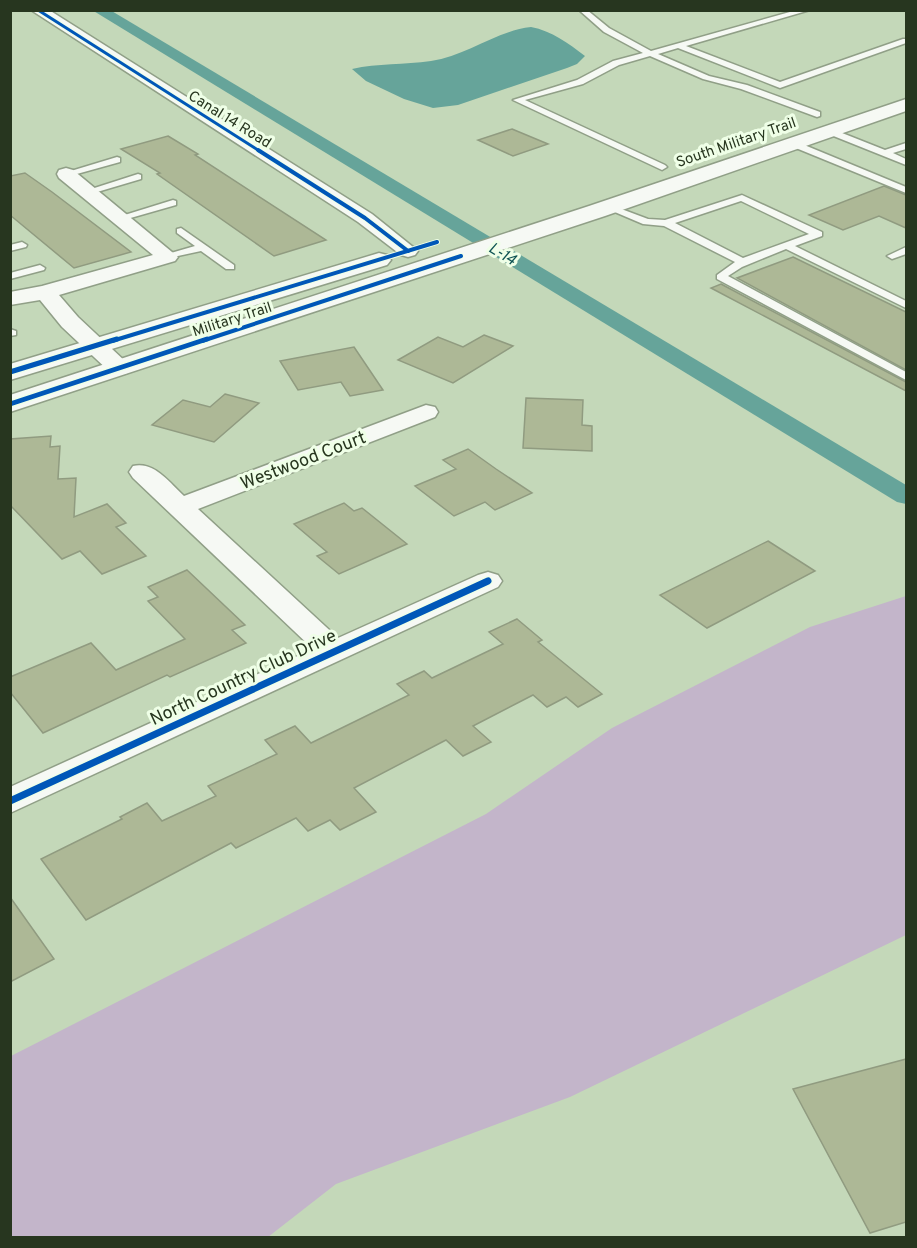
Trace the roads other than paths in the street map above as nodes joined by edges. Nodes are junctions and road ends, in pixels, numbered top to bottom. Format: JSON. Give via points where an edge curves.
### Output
{"nodes":[{"id":1,"x":38,"y":10,"type":"edge"},
{"id":2,"x":582,"y":10,"type":"edge"},
{"id":3,"x":807,"y":10,"type":"edge"},
{"id":4,"x":906,"y":41,"type":"edge"},
{"id":5,"x":679,"y":46,"type":"junction"},
{"id":6,"x":652,"y":53,"type":"junction"},
{"id":7,"x":906,"y":92,"type":"edge"},
{"id":8,"x":906,"y":105,"type":"edge"},
{"id":9,"x":839,"y":107,"type":"dead end"},
{"id":10,"x":811,"y":116,"type":"junction"},
{"id":11,"x":858,"y":122,"type":"junction"},
{"id":12,"x":783,"y":126,"type":"dead end"},
{"id":13,"x":829,"y":132,"type":"junction"},
{"id":14,"x":799,"y":142,"type":"junction"},
{"id":15,"x":906,"y":146,"type":"edge"},
{"id":16,"x":885,"y":153,"type":"junction"},
{"id":17,"x":684,"y":159,"type":"dead end"},
{"id":18,"x":117,"y":160,"type":"dead end"},
{"id":19,"x":906,"y":162,"type":"edge"},
{"id":20,"x":662,"y":166,"type":"junction"},
{"id":21,"x":66,"y":174,"type":"joint"},
{"id":22,"x":138,"y":177,"type":"dead end"},
{"id":23,"x":630,"y":177,"type":"dead end"},
{"id":24,"x":906,"y":190,"type":"edge"},
{"id":25,"x":87,"y":192,"type":"junction"},
{"id":26,"x":173,"y":203,"type":"dead end"},
{"id":27,"x":603,"y":209,"type":"junction"},
{"id":28,"x":120,"y":218,"type":"junction"},
{"id":29,"x":666,"y":223,"type":"junction"},
{"id":30,"x":490,"y":224,"type":"dead end"},
{"id":31,"x":181,"y":231,"type":"dead end"},
{"id":32,"x":22,"y":245,"type":"dead end"},
{"id":33,"x":787,"y":246,"type":"junction"},
{"id":34,"x":202,"y":247,"type":"junction"},
{"id":35,"x":10,"y":248,"type":"edge"},
{"id":36,"x":906,"y":250,"type":"edge"},
{"id":37,"x":408,"y":251,"type":"junction"},
{"id":38,"x":168,"y":256,"type":"junction"},
{"id":39,"x":892,"y":256,"type":"dead end"},
{"id":40,"x":742,"y":262,"type":"junction"},
{"id":41,"x":230,"y":267,"type":"dead end"},
{"id":42,"x":40,"y":268,"type":"dead end"},
{"id":43,"x":10,"y":276,"type":"edge"},
{"id":44,"x":45,"y":292,"type":"junction"},
{"id":45,"x":11,"y":300,"type":"edge"},
{"id":46,"x":906,"y":305,"type":"edge"},
{"id":47,"x":94,"y":346,"type":"junction"},
{"id":48,"x":119,"y":368,"type":"junction"},
{"id":49,"x":10,"y":372,"type":"edge"},
{"id":50,"x":906,"y":377,"type":"edge"},
{"id":51,"x":10,"y":404,"type":"edge"},
{"id":52,"x":426,"y":412,"type":"dead end"},
{"id":53,"x":142,"y":472,"type":"dead end"},
{"id":54,"x":180,"y":507,"type":"junction"},
{"id":55,"x":488,"y":581,"type":"dead end"},
{"id":56,"x":334,"y":652,"type":"junction"},
{"id":57,"x":10,"y":801,"type":"edge"}],
"edges":[{"from":1,"to":37,"type":"street","name":"Canal 14 Road","via":[[365,218]]},
{"from":2,"to":6,"type":"lane","via":[[588,20],[610,34]]},
{"from":3,"to":5,"type":"lane"},
{"from":4,"to":5,"type":"lane","via":[[780,85]]},
{"from":5,"to":6,"type":"lane"},
{"from":6,"to":10,"type":"lane","via":[[719,81],[737,93]]},
{"from":6,"to":20,"type":"lane","via":[[616,63],[580,82],[516,100]]},
{"from":7,"to":11,"type":"main road","via":[[854,110],[851,117]]},
{"from":8,"to":11,"type":"main road","name":"South Military Trail"},
{"from":9,"to":10,"type":"main road","name":"South Military Trail"},
{"from":10,"to":12,"type":"main road","name":"South Military Trail"},
{"from":10,"to":14,"type":"main road"},
{"from":11,"to":13,"type":"main road","name":"South Military Trail"},
{"from":13,"to":14,"type":"main road","name":"South Military Trail"},
{"from":13,"to":16,"type":"lane"},
{"from":14,"to":24,"type":"lane"},
{"from":14,"to":27,"type":"main road","name":"South Military Trail"},
{"from":15,"to":16,"type":"lane"},
{"from":16,"to":19,"type":"lane"},
{"from":17,"to":20,"type":"main road","name":"South Military Trail"},
{"from":18,"to":21,"type":"lane"},
{"from":20,"to":23,"type":"main road","name":"South Military Trail"},
{"from":21,"to":25,"type":"street"},
{"from":22,"to":25,"type":"lane"},
{"from":25,"to":28,"type":"street"},
{"from":26,"to":28,"type":"lane"},
{"from":27,"to":29,"type":"lane"},
{"from":27,"to":48,"type":"main road","name":"Military Trail"},
{"from":28,"to":38,"type":"street"},
{"from":29,"to":33,"type":"lane","via":[[742,198],[818,234]]},
{"from":29,"to":40,"type":"lane"},
{"from":30,"to":37,"type":"main road","name":"Military Trail"},
{"from":31,"to":34,"type":"lane"},
{"from":32,"to":35,"type":"lane"},
{"from":33,"to":40,"type":"lane"},
{"from":33,"to":46,"type":"lane"},
{"from":34,"to":38,"type":"lane"},
{"from":34,"to":41,"type":"lane"},
{"from":36,"to":39,"type":"lane"},
{"from":37,"to":47,"type":"main road","name":"Military Trail"},
{"from":38,"to":44,"type":"street"},
{"from":40,"to":50,"type":"lane","via":[[721,277]]},
{"from":42,"to":43,"type":"lane"},
{"from":44,"to":45,"type":"street"},
{"from":44,"to":47,"type":"street"},
{"from":47,"to":48,"type":"street"},
{"from":47,"to":49,"type":"main road","name":"Military Trail"},
{"from":48,"to":51,"type":"main road","name":"Military Trail"},
{"from":52,"to":54,"type":"street","name":"Westwood Court"},
{"from":53,"to":54,"type":"street"},
{"from":54,"to":56,"type":"street"},
{"from":55,"to":56,"type":"street","name":"North Country Club Drive"},
{"from":56,"to":57,"type":"street","name":"North Country Club Drive"}]}
